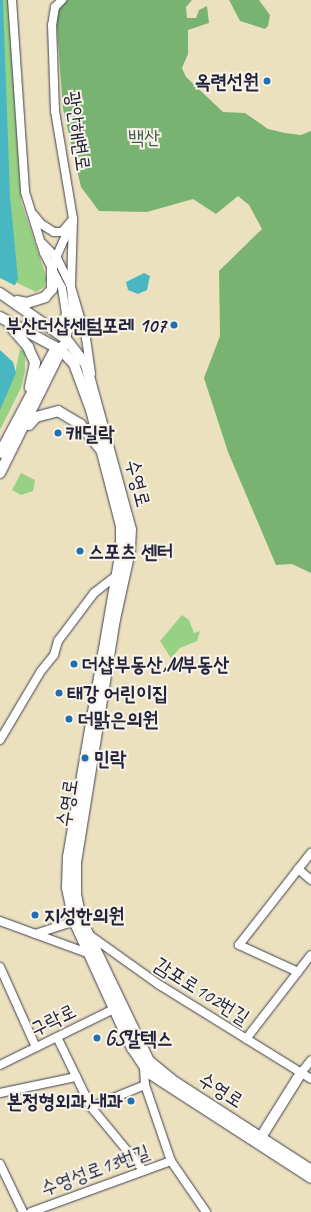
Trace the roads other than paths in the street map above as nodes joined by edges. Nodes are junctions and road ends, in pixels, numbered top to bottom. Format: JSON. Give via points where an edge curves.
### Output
{"nodes":[{"id":1,"x":12,"y":0,"type":"edge"},
{"id":2,"x":62,"y":0,"type":"edge"},
{"id":3,"x":27,"y":205,"type":"junction"},
{"id":4,"x":73,"y":220,"type":"junction"},
{"id":5,"x":54,"y":261,"type":"junction"},
{"id":6,"x":71,"y":287,"type":"junction"},
{"id":7,"x":0,"y":293,"type":"edge"},
{"id":8,"x":15,"y":301,"type":"junction"},
{"id":9,"x":3,"y":318,"type":"edge"},
{"id":10,"x":64,"y":337,"type":"junction"},
{"id":11,"x":59,"y":349,"type":"junction"},
{"id":12,"x":91,"y":378,"type":"junction"},
{"id":13,"x":26,"y":404,"type":"junction"},
{"id":14,"x":20,"y":433,"type":"junction"},
{"id":15,"x":101,"y":450,"type":"junction"},
{"id":16,"x":0,"y":453,"type":"edge"},
{"id":17,"x":0,"y":472,"type":"edge"},
{"id":18,"x":127,"y":569,"type":"junction"},
{"id":19,"x":117,"y":574,"type":"junction"},
{"id":20,"x":0,"y":740,"type":"edge"},
{"id":21,"x":311,"y":853,"type":"edge"},
{"id":22,"x":298,"y":869,"type":"junction"},
{"id":23,"x":311,"y":880,"type":"edge"},
{"id":24,"x":78,"y":920,"type":"junction"},
{"id":25,"x":0,"y":921,"type":"edge"},
{"id":26,"x":88,"y":933,"type":"junction"},
{"id":27,"x":35,"y":934,"type":"junction"},
{"id":28,"x":87,"y":953,"type":"junction"},
{"id":29,"x":311,"y":955,"type":"edge"},
{"id":30,"x":0,"y":967,"type":"edge"},
{"id":31,"x":298,"y":972,"type":"junction"},
{"id":32,"x":117,"y":1007,"type":"junction"},
{"id":33,"x":56,"y":1037,"type":"junction"},
{"id":34,"x":246,"y":1039,"type":"junction"},
{"id":35,"x":36,"y":1047,"type":"junction"},
{"id":36,"x":311,"y":1060,"type":"edge"},
{"id":37,"x":0,"y":1065,"type":"edge"},
{"id":38,"x":144,"y":1067,"type":"junction"},
{"id":39,"x":301,"y":1073,"type":"junction"},
{"id":40,"x":76,"y":1077,"type":"junction"},
{"id":41,"x":311,"y":1079,"type":"edge"},
{"id":42,"x":145,"y":1085,"type":"junction"},
{"id":43,"x":0,"y":1093,"type":"edge"},
{"id":44,"x":92,"y":1108,"type":"junction"},
{"id":45,"x":261,"y":1137,"type":"junction"},
{"id":46,"x":171,"y":1160,"type":"junction"},
{"id":47,"x":0,"y":1164,"type":"edge"},
{"id":48,"x":144,"y":1170,"type":"junction"},
{"id":49,"x":311,"y":1170,"type":"edge"},
{"id":50,"x":311,"y":1178,"type":"edge"},
{"id":51,"x":23,"y":1212,"type":"edge"},
{"id":52,"x":31,"y":1212,"type":"edge"},
{"id":53,"x":206,"y":1212,"type":"edge"}],
"edges":[{"from":1,"to":3,"type":"street"},
{"from":2,"to":4,"type":"street","name":"광안해변로","via":[[55,7],[52,25],[55,111]]},
{"from":3,"to":4,"type":"street","via":[[41,224],[54,232],[62,232]]},
{"from":3,"to":5,"type":"street","via":[[40,240]]},
{"from":4,"to":5,"type":"street"},
{"from":4,"to":6,"type":"street","name":"광안해변로"},
{"from":5,"to":6,"type":"street"},
{"from":5,"to":8,"type":"main road","via":[[52,289],[45,297],[28,303]]},
{"from":5,"to":10,"type":"street","via":[[65,300]]},
{"from":6,"to":10,"type":"street","via":[[73,311]]},
{"from":6,"to":12,"type":"street","via":[[86,338]]},
{"from":7,"to":8,"type":"main road","name":"수영로"},
{"from":8,"to":10,"type":"main road","name":"수영로"},
{"from":9,"to":11,"type":"main road"},
{"from":9,"to":13,"type":"main road","via":[[21,337],[35,363]]},
{"from":10,"to":11,"type":"main road"},
{"from":10,"to":12,"type":"main road","name":"수영로","via":[[76,348]]},
{"from":11,"to":13,"type":"main road"},
{"from":11,"to":14,"type":"main road"},
{"from":11,"to":15,"type":"main road","name":"수영로","via":[[79,373]]},
{"from":12,"to":18,"type":"main road","name":"수영로","via":[[128,514],[131,542]]},
{"from":13,"to":16,"type":"main road"},
{"from":14,"to":15,"type":"main road","via":[[36,417],[58,411],[80,424]]},
{"from":14,"to":17,"type":"main road"},
{"from":15,"to":19,"type":"main road","name":"수영로","via":[[121,526]]},
{"from":18,"to":19,"type":"street"},
{"from":18,"to":24,"type":"main road","name":"수영로","via":[[115,619],[76,863]]},
{"from":19,"to":20,"type":"street","via":[[94,593],[58,641],[54,655],[41,671]]},
{"from":19,"to":24,"type":"main road","name":"수영로","via":[[68,857],[67,888]]},
{"from":21,"to":22,"type":"street"},
{"from":22,"to":23,"type":"street"},
{"from":22,"to":31,"type":"street","via":[[239,945]]},
{"from":24,"to":26,"type":"main road","name":"수영로"},
{"from":24,"to":27,"type":"street"},
{"from":24,"to":28,"type":"main road","name":"수영로"},
{"from":25,"to":27,"type":"street"},
{"from":26,"to":32,"type":"main road","name":"수영로"},
{"from":26,"to":34,"type":"street","name":"감포로102번길","via":[[158,984]]},
{"from":27,"to":28,"type":"street"},
{"from":28,"to":32,"type":"main road","name":"수영로"},
{"from":29,"to":31,"type":"street"},
{"from":30,"to":35,"type":"street"},
{"from":31,"to":34,"type":"street"},
{"from":32,"to":33,"type":"street","name":"구락로"},
{"from":32,"to":38,"type":"main road","name":"수영로"},
{"from":32,"to":45,"type":"main road","name":"수영로","via":[[144,1054],[156,1068]]},
{"from":33,"to":35,"type":"street","name":"구락로"},
{"from":33,"to":40,"type":"street"},
{"from":34,"to":39,"type":"street","name":"감포로102번길"},
{"from":35,"to":37,"type":"street","name":"구락로"},
{"from":36,"to":39,"type":"street"},
{"from":38,"to":42,"type":"street"},
{"from":38,"to":50,"type":"main road","name":"수영로"},
{"from":39,"to":41,"type":"street","name":"감포로102번길"},
{"from":39,"to":45,"type":"main road"},
{"from":40,"to":43,"type":"street"},
{"from":40,"to":44,"type":"street"},
{"from":42,"to":44,"type":"street"},
{"from":42,"to":46,"type":"street"},
{"from":44,"to":48,"type":"street"},
{"from":45,"to":49,"type":"main road","name":"수영로"},
{"from":46,"to":48,"type":"street","name":"수영성로13번길"},
{"from":46,"to":53,"type":"street"},
{"from":47,"to":51,"type":"street"},
{"from":48,"to":52,"type":"street","name":"수영성로13번길"}]}
